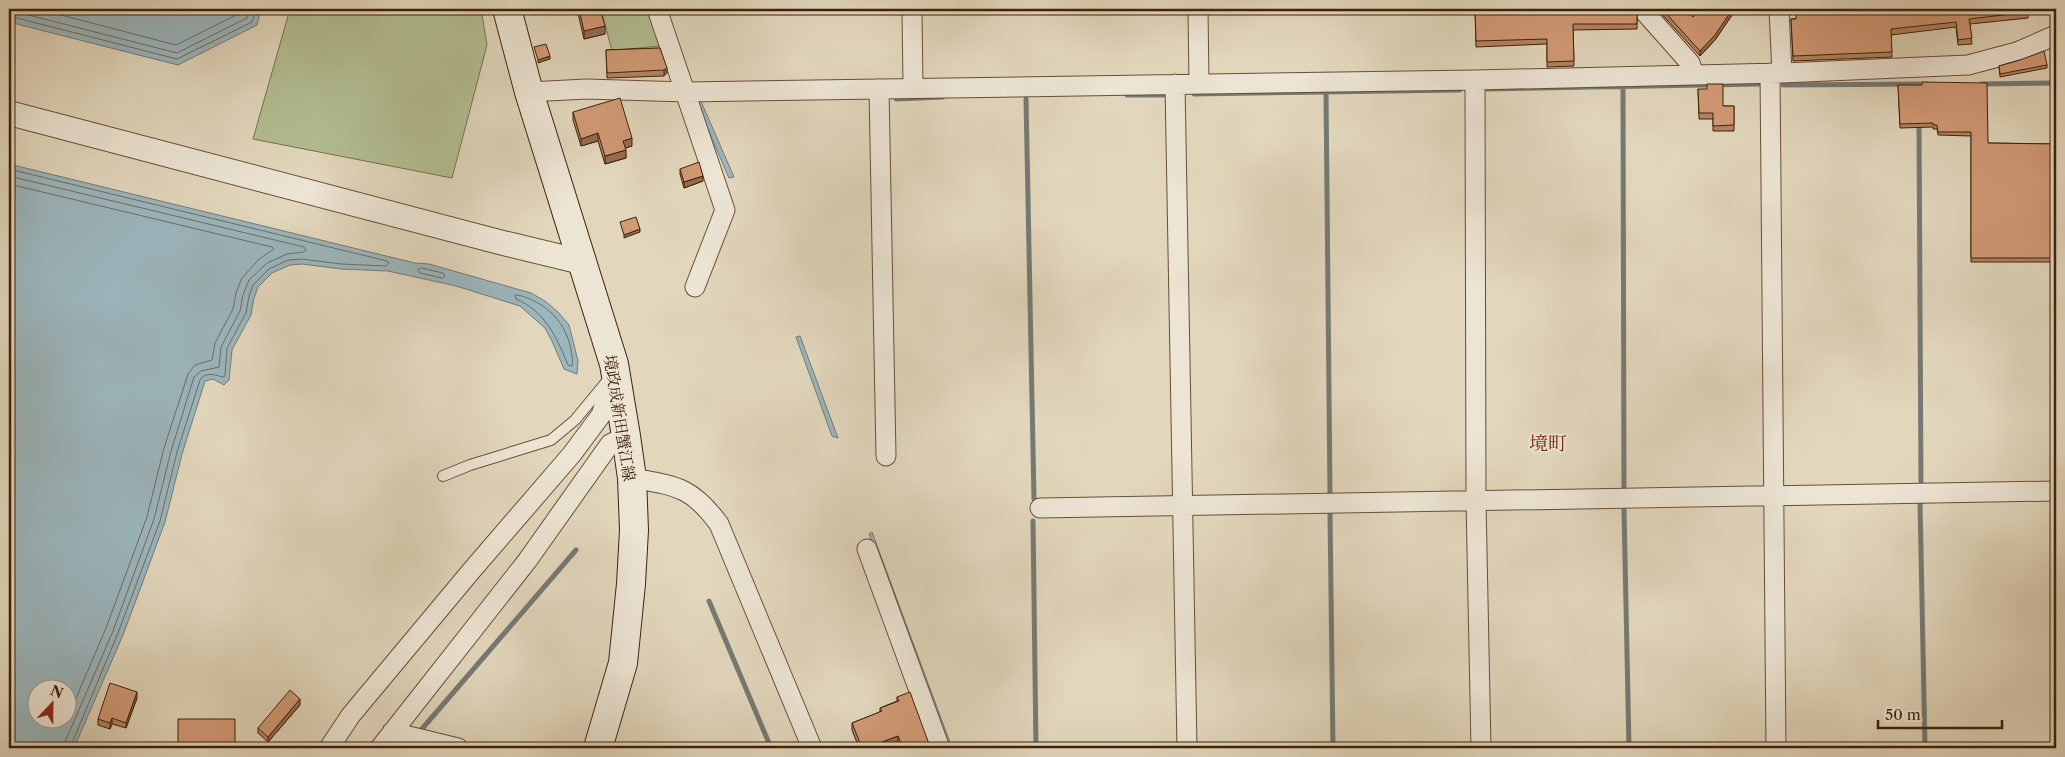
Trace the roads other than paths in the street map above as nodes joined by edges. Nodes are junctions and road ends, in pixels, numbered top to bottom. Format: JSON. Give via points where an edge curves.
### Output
{"nodes":[{"id":1,"x":507,"y":9,"type":"edge"},
{"id":2,"x":657,"y":9,"type":"edge"},
{"id":3,"x":912,"y":9,"type":"edge"},
{"id":4,"x":1198,"y":9,"type":"edge"},
{"id":5,"x":1642,"y":9,"type":"edge"},
{"id":6,"x":1778,"y":9,"type":"edge"},
{"id":7,"x":2056,"y":35,"type":"edge"},
{"id":8,"x":1776,"y":73,"type":"junction"},
{"id":9,"x":1694,"y":75,"type":"junction"},
{"id":10,"x":1475,"y":80,"type":"junction"},
{"id":11,"x":1176,"y":84,"type":"junction"},
{"id":12,"x":1199,"y":84,"type":"junction"},
{"id":13,"x":913,"y":88,"type":"junction"},
{"id":14,"x":879,"y":89,"type":"junction"},
{"id":15,"x":529,"y":92,"type":"junction"},
{"id":16,"x":687,"y":92,"type":"junction"},
{"id":17,"x":9,"y":113,"type":"edge"},
{"id":18,"x":582,"y":262,"type":"junction"},
{"id":19,"x":695,"y":287,"type":"dead end"},
{"id":20,"x":615,"y":372,"type":"junction"},
{"id":21,"x":626,"y":436,"type":"junction"},
{"id":22,"x":886,"y":456,"type":"dead end"},
{"id":23,"x":444,"y":476,"type":"dead end"},
{"id":24,"x":632,"y":478,"type":"junction"},
{"id":25,"x":2056,"y":491,"type":"edge"},
{"id":26,"x":1773,"y":497,"type":"junction"},
{"id":27,"x":1476,"y":501,"type":"junction"},
{"id":28,"x":1182,"y":506,"type":"junction"},
{"id":29,"x":1040,"y":508,"type":"dead end"},
{"id":30,"x":867,"y":549,"type":"dead end"},
{"id":31,"x":392,"y":732,"type":"junction"},
{"id":32,"x":329,"y":748,"type":"edge"},
{"id":33,"x":380,"y":748,"type":"edge"},
{"id":34,"x":458,"y":748,"type":"edge"},
{"id":35,"x":598,"y":748,"type":"edge"},
{"id":36,"x":812,"y":748,"type":"edge"},
{"id":37,"x":940,"y":748,"type":"edge"},
{"id":38,"x":1186,"y":748,"type":"edge"},
{"id":39,"x":1482,"y":748,"type":"edge"},
{"id":40,"x":1776,"y":748,"type":"edge"}],
"edges":[{"from":1,"to":15,"type":"main road","name":"境政成新田蟹江線"},
{"from":2,"to":16,"type":"street"},
{"from":3,"to":13,"type":"street"},
{"from":4,"to":12,"type":"street"},
{"from":5,"to":9,"type":"street","via":[[1690,63]]},
{"from":6,"to":8,"type":"street"},
{"from":7,"to":8,"type":"street","via":[[2017,52],[1968,65]]},
{"from":8,"to":9,"type":"street"},
{"from":8,"to":26,"type":"street"},
{"from":9,"to":10,"type":"street"},
{"from":10,"to":12,"type":"street"},
{"from":10,"to":27,"type":"street"},
{"from":11,"to":12,"type":"street"},
{"from":11,"to":13,"type":"street"},
{"from":11,"to":28,"type":"street"},
{"from":13,"to":14,"type":"street"},
{"from":14,"to":16,"type":"street"},
{"from":14,"to":22,"type":"street"},
{"from":15,"to":16,"type":"street","via":[[586,89]]},
{"from":15,"to":18,"type":"main road","name":"境政成新田蟹江線"},
{"from":16,"to":19,"type":"street","via":[[725,210]]},
{"from":17,"to":18,"type":"street"},
{"from":18,"to":20,"type":"main road","name":"境政成新田蟹江線"},
{"from":20,"to":21,"type":"main road","name":"境政成新田蟹江線"},
{"from":20,"to":23,"type":"lane","via":[[574,420],[551,440]]},
{"from":20,"to":32,"type":"street","via":[[601,415],[572,454],[351,715]]},
{"from":21,"to":24,"type":"main road","name":"境政成新田蟹江線"},
{"from":21,"to":31,"type":"street","via":[[610,444],[527,561]]},
{"from":24,"to":35,"type":"main road","name":"境政成新田蟹江線","via":[[634,530],[624,662]]},
{"from":24,"to":36,"type":"street","via":[[667,484],[685,491],[704,504],[719,524]]},
{"from":25,"to":26,"type":"street"},
{"from":26,"to":27,"type":"street"},
{"from":26,"to":40,"type":"street"},
{"from":27,"to":28,"type":"street"},
{"from":27,"to":39,"type":"street"},
{"from":28,"to":29,"type":"street"},
{"from":28,"to":38,"type":"street"},
{"from":30,"to":37,"type":"street"},
{"from":31,"to":33,"type":"street"},
{"from":31,"to":34,"type":"street"}]}
